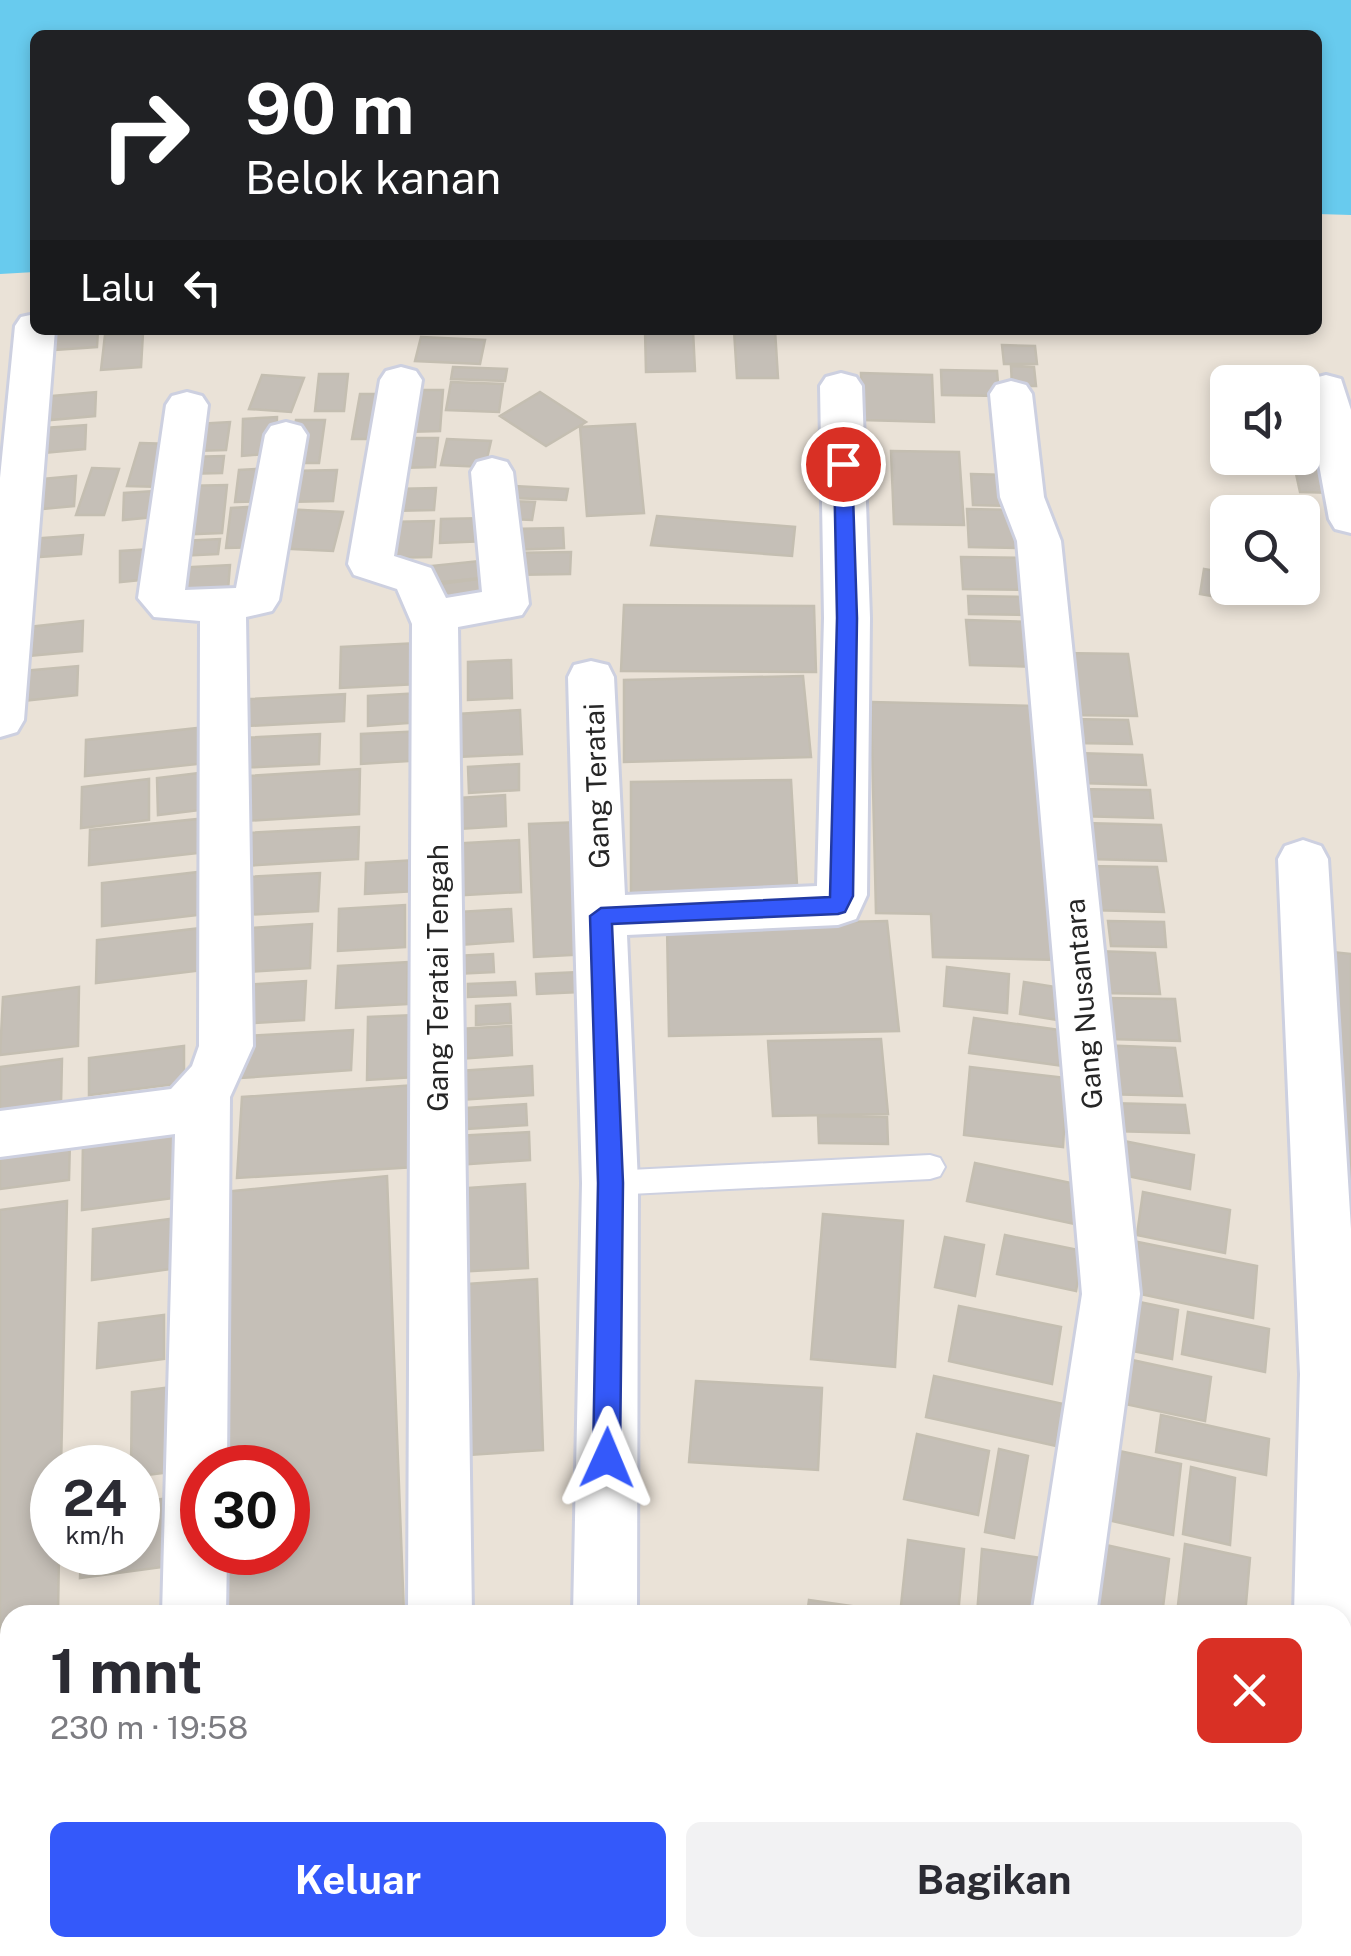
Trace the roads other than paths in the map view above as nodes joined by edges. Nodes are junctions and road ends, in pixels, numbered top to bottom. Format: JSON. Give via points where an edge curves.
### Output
{"nodes":[{"id":1,"x":34,"y":335,"type":"edge"},
{"id":2,"x":401,"y":380,"type":"dead end"},
{"id":3,"x":841,"y":386,"type":"dead end"},
{"id":4,"x":1326,"y":388,"type":"dead end"},
{"id":5,"x":1011,"y":394,"type":"dead end"},
{"id":6,"x":188,"y":405,"type":"dead end"},
{"id":7,"x":286,"y":435,"type":"dead end"},
{"id":8,"x":492,"y":472,"type":"dead end"},
{"id":9,"x":1351,"y":518,"type":"edge"},
{"id":10,"x":222,"y":605,"type":"junction"},
{"id":11,"x":431,"y":616,"type":"junction"},
{"id":12,"x":591,"y":677,"type":"dead end"},
{"id":13,"x":0,"y":720,"type":"edge"},
{"id":14,"x":1303,"y":859,"type":"dead end"},
{"id":15,"x":601,"y":916,"type":"junction"},
{"id":16,"x":203,"y":1096,"type":"junction"},
{"id":17,"x":0,"y":1134,"type":"edge"},
{"id":18,"x":930,"y":1167,"type":"dead end"},
{"id":19,"x":610,"y":1183,"type":"junction"},
{"id":20,"x":194,"y":1605,"type":"edge"},
{"id":21,"x":440,"y":1605,"type":"edge"},
{"id":22,"x":605,"y":1605,"type":"edge"},
{"id":23,"x":1065,"y":1605,"type":"edge"},
{"id":24,"x":1326,"y":1605,"type":"edge"}],
"edges":[{"from":1,"to":13,"type":"street"},
{"from":2,"to":11,"type":"street","name":"Gang Teratai Tengah","via":[[370,564],[415,579]]},
{"from":3,"to":15,"type":"street","via":[[847,618],[838,906]]},
{"from":4,"to":9,"type":"street"},
{"from":5,"to":23,"type":"street","name":"Gang Nusantara","via":[[1022,497],[1038,541],[1111,1294]]},
{"from":6,"to":10,"type":"street","via":[[161,598],[170,606]]},
{"from":7,"to":10,"type":"street","via":[[256,600]]},
{"from":8,"to":11,"type":"street","via":[[506,604]]},
{"from":10,"to":16,"type":"street","via":[[226,1046]]},
{"from":11,"to":21,"type":"street","name":"Gang Teratai Tengah"},
{"from":12,"to":15,"type":"street","name":"Gang Teratai"},
{"from":14,"to":24,"type":"street","via":[[1330,1374]]},
{"from":15,"to":19,"type":"street","name":"Gang Teratai"},
{"from":16,"to":17,"type":"street","via":[[184,1110]]},
{"from":16,"to":20,"type":"street"},
{"from":18,"to":19,"type":"lane"},
{"from":19,"to":22,"type":"street","name":"Gang Teratai"}]}
